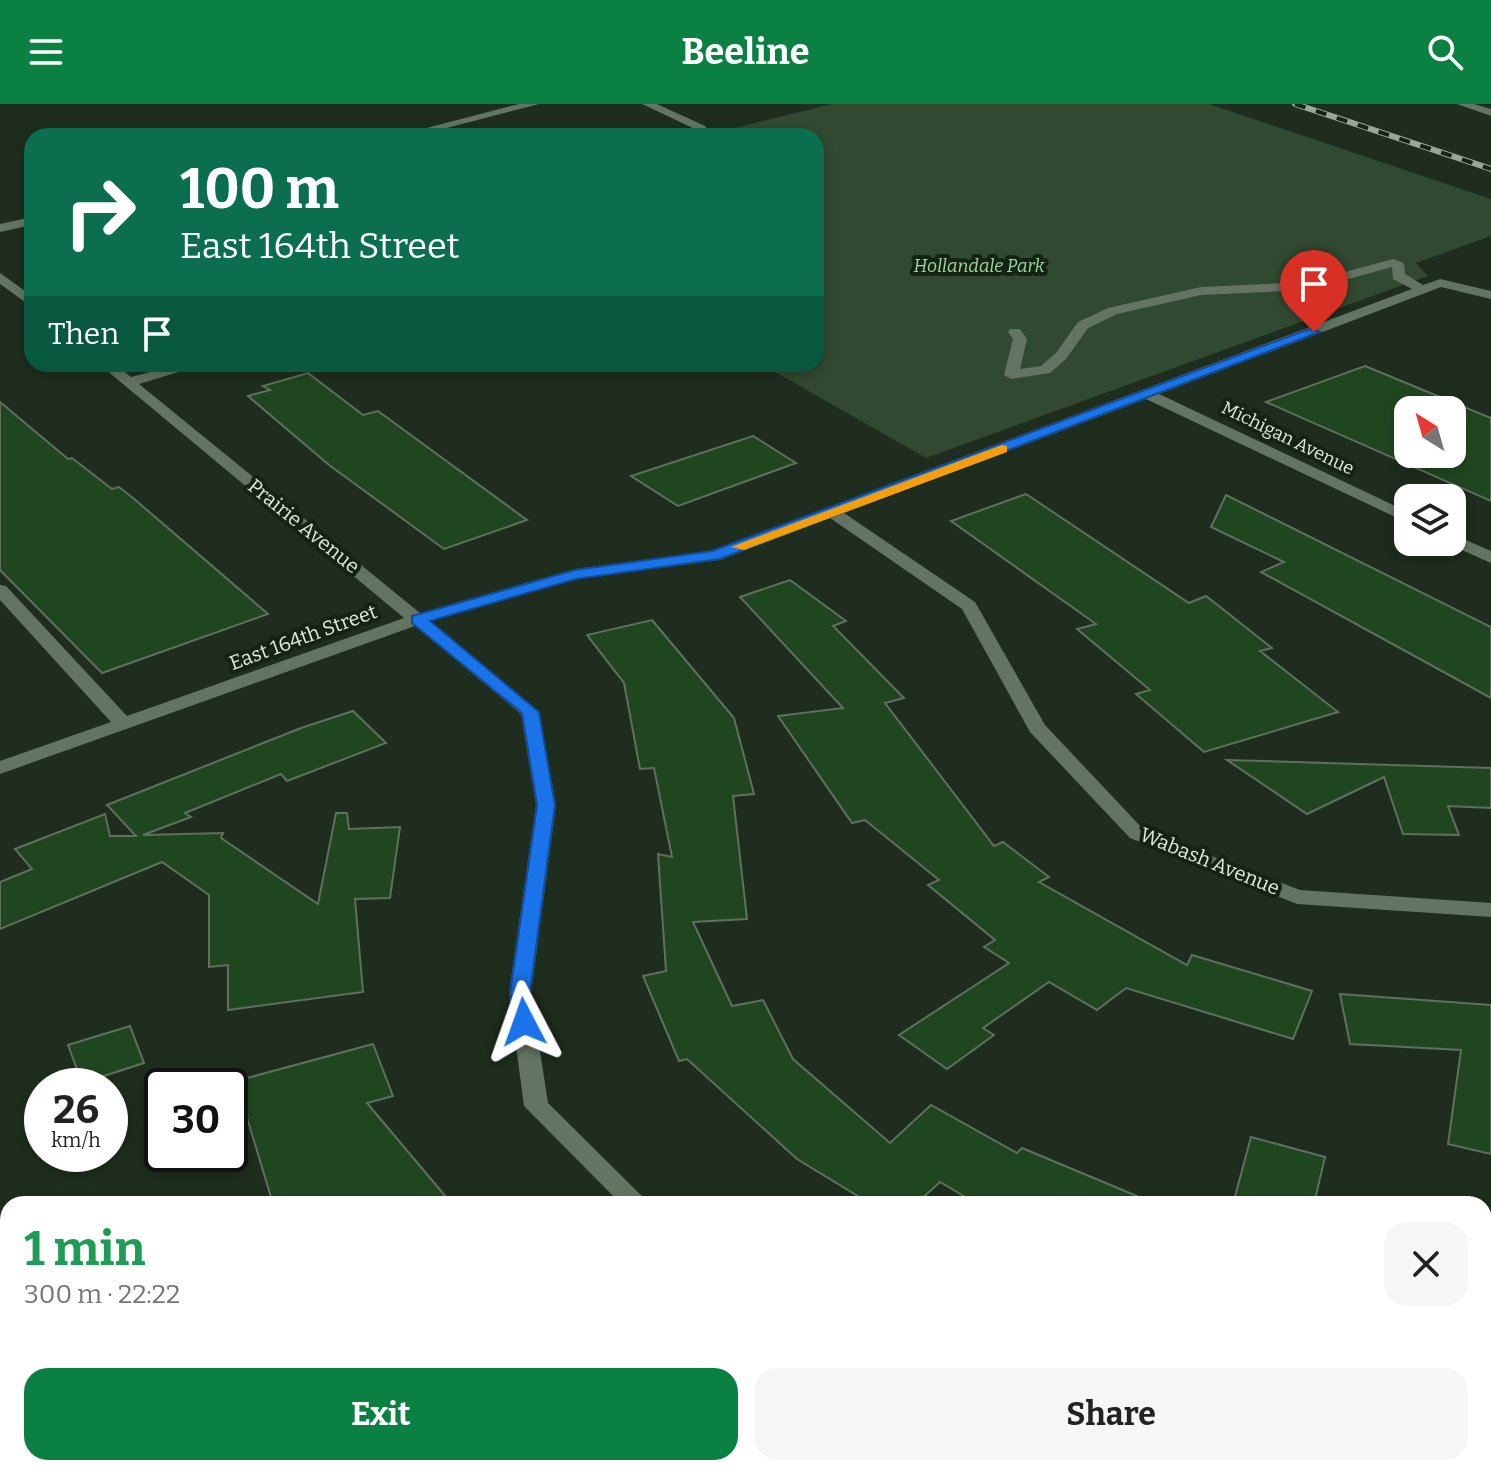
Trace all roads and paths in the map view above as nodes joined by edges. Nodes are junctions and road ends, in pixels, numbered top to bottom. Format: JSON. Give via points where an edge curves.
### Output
{"nodes":[{"id":1,"x":533,"y":104,"type":"edge"},
{"id":2,"x":648,"y":104,"type":"edge"},
{"id":3,"x":1463,"y":104,"type":"edge"},
{"id":4,"x":1491,"y":113,"type":"edge"},
{"id":5,"x":435,"y":128,"type":"edge"},
{"id":6,"x":701,"y":128,"type":"edge"},
{"id":7,"x":24,"y":223,"type":"edge"},
{"id":8,"x":0,"y":228,"type":"edge"},
{"id":9,"x":0,"y":277,"type":"edge"},
{"id":10,"x":1423,"y":290,"type":"junction"},
{"id":11,"x":1491,"y":295,"type":"edge"},
{"id":12,"x":24,"y":296,"type":"edge"},
{"id":13,"x":1015,"y":332,"type":"dead end"},
{"id":14,"x":116,"y":372,"type":"edge"},
{"id":15,"x":167,"y":372,"type":"edge"},
{"id":16,"x":129,"y":382,"type":"junction"},
{"id":17,"x":1150,"y":395,"type":"junction"},
{"id":18,"x":1394,"y":511,"type":"edge"},
{"id":19,"x":832,"y":512,"type":"junction"},
{"id":20,"x":1466,"y":546,"type":"edge"},
{"id":21,"x":1491,"y":558,"type":"edge"},
{"id":22,"x":0,"y":590,"type":"edge"},
{"id":23,"x":418,"y":619,"type":"junction"},
{"id":24,"x":124,"y":724,"type":"junction"},
{"id":25,"x":0,"y":768,"type":"edge"},
{"id":26,"x":1491,"y":910,"type":"edge"},
{"id":27,"x":629,"y":1196,"type":"edge"}],
"edges":[{"from":1,"to":5,"type":"street"},
{"from":2,"to":6,"type":"street"},
{"from":3,"to":4,"type":"street"},
{"from":7,"to":8,"type":"street"},
{"from":9,"to":12,"type":"street"},
{"from":10,"to":11,"type":"street","name":"East 164th Street","via":[[1440,283]]},
{"from":10,"to":13,"type":"street","via":[[1398,276],[1399,266],[1393,263],[1309,286],[1201,291],[1156,300],[1083,325],[1045,370],[1019,376],[1011,375],[1020,339]]},
{"from":10,"to":17,"type":"street","name":"East 164th Street"},
{"from":14,"to":16,"type":"street","name":"Prairie Avenue"},
{"from":15,"to":16,"type":"street"},
{"from":16,"to":23,"type":"street","name":"Prairie Avenue"},
{"from":17,"to":18,"type":"street","name":"Michigan Avenue"},
{"from":17,"to":19,"type":"street","name":"East 164th Street"},
{"from":19,"to":23,"type":"street","name":"East 164th Street","via":[[714,556],[575,574]]},
{"from":19,"to":26,"type":"street","name":"Wabash Avenue","via":[[969,606],[1037,728],[1137,834],[1297,897]]},
{"from":20,"to":21,"type":"street"},
{"from":22,"to":24,"type":"street"},
{"from":23,"to":24,"type":"street","name":"East 164th Street"},
{"from":23,"to":27,"type":"street","name":"Prairie Avenue","via":[[530,712],[546,805],[520,993],[536,1106]]},
{"from":24,"to":25,"type":"street","name":"East 164th Street"}]}
